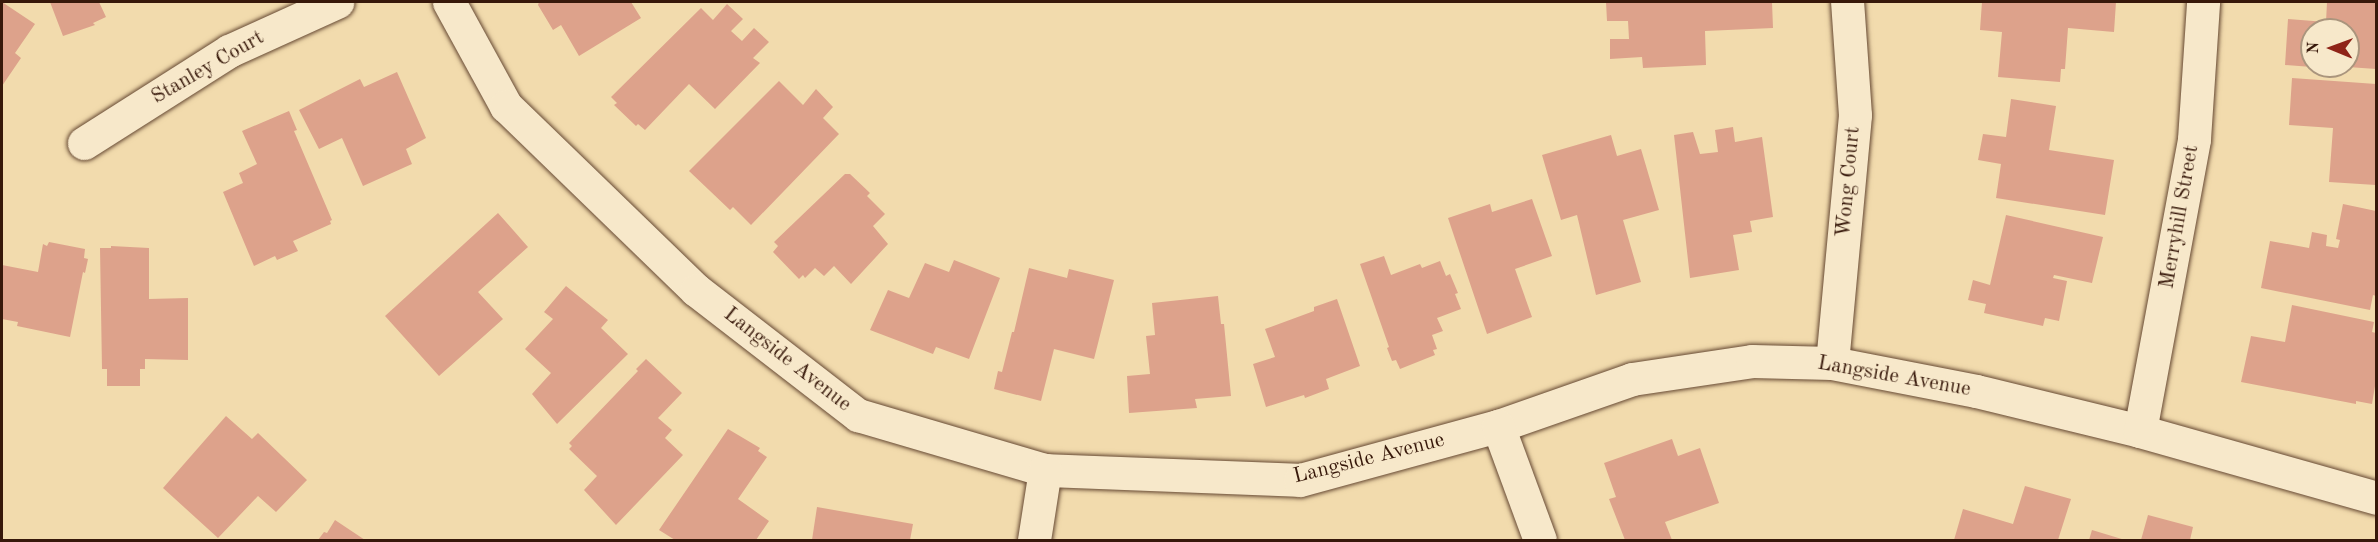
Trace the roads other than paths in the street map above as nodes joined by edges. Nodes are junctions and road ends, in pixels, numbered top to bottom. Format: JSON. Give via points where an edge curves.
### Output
{"nodes":[{"id":1,"x":337,"y":2,"type":"edge"},
{"id":2,"x":449,"y":2,"type":"edge"},
{"id":3,"x":1847,"y":2,"type":"edge"},
{"id":4,"x":2203,"y":2,"type":"edge"},
{"id":5,"x":84,"y":142,"type":"dead end"},
{"id":6,"x":1832,"y":363,"type":"junction"},
{"id":7,"x":1498,"y":426,"type":"junction"},
{"id":8,"x":2140,"y":431,"type":"junction"},
{"id":9,"x":1046,"y":470,"type":"junction"},
{"id":10,"x":2376,"y":498,"type":"edge"},
{"id":11,"x":1034,"y":540,"type":"edge"},
{"id":12,"x":1540,"y":540,"type":"edge"}],
"edges":[{"from":1,"to":5,"type":"street","name":"Stanley Court","via":[[229,51]]},
{"from":2,"to":9,"type":"street","name":"Langside Avenue","via":[[506,106],[696,290],[858,415]]},
{"from":3,"to":6,"type":"street","name":"Wong Court","via":[[1855,115]]},
{"from":4,"to":8,"type":"street","name":"Merryhill Street","via":[[2194,139]]},
{"from":6,"to":7,"type":"street","name":"Langside Avenue","via":[[1752,361],[1632,379]]},
{"from":6,"to":8,"type":"street","name":"Langside Avenue","via":[[1976,391]]},
{"from":7,"to":9,"type":"street","name":"Langside Avenue","via":[[1300,480]]},
{"from":7,"to":12,"type":"street"},
{"from":8,"to":10,"type":"street","name":"Langside Avenue"},
{"from":9,"to":11,"type":"street"}]}
